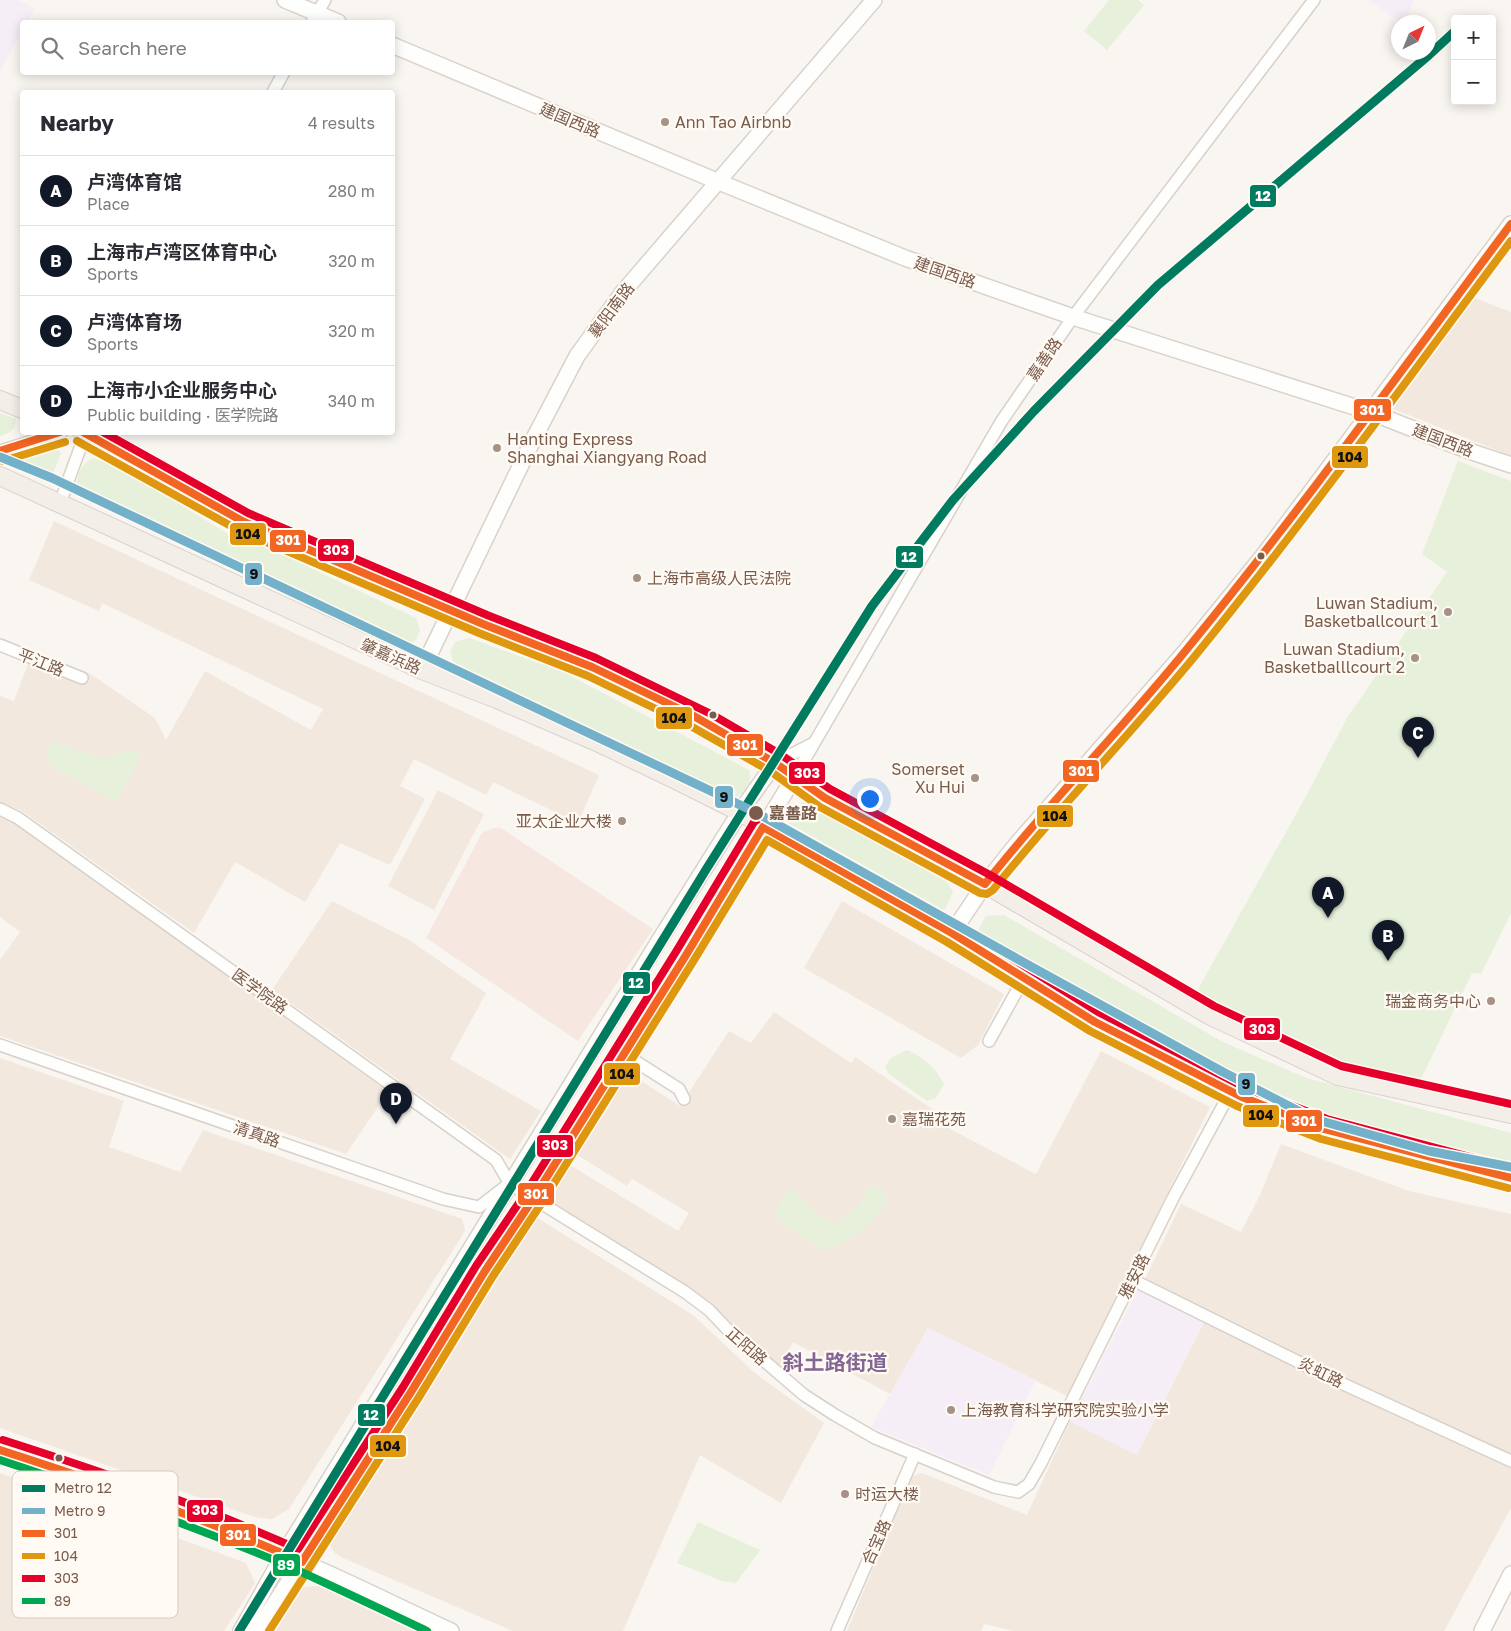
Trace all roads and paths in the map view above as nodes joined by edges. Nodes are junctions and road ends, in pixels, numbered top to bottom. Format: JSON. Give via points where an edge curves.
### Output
{"nodes":[{"id":1,"x":285,"y":0,"type":"edge"},
{"id":2,"x":325,"y":0,"type":"edge"},
{"id":3,"x":874,"y":0,"type":"edge"},
{"id":4,"x":1314,"y":0,"type":"edge"},
{"id":5,"x":315,"y":18,"type":"edge"},
{"id":6,"x":395,"y":47,"type":"edge"},
{"id":7,"x":282,"y":75,"type":"edge"},
{"id":8,"x":273,"y":90,"type":"edge"},
{"id":9,"x":718,"y":182,"type":"junction"},
{"id":10,"x":1511,"y":224,"type":"edge"},
{"id":11,"x":1073,"y":317,"type":"junction"},
{"id":12,"x":0,"y":400,"type":"edge"},
{"id":13,"x":20,"y":408,"type":"edge"},
{"id":14,"x":1370,"y":412,"type":"junction"},
{"id":15,"x":52,"y":435,"type":"edge"},
{"id":16,"x":84,"y":435,"type":"edge"},
{"id":17,"x":89,"y":435,"type":"edge"},
{"id":18,"x":0,"y":451,"type":"edge"},
{"id":19,"x":1511,"y":464,"type":"edge"},
{"id":20,"x":0,"y":476,"type":"edge"},
{"id":21,"x":60,"y":503,"type":"junction"},
{"id":22,"x":450,"y":610,"type":"junction"},
{"id":23,"x":0,"y":645,"type":"edge"},
{"id":24,"x":422,"y":670,"type":"junction"},
{"id":25,"x":82,"y":678,"type":"dead end"},
{"id":26,"x":814,"y":743,"type":"junction"},
{"id":27,"x":775,"y":763,"type":"junction"},
{"id":28,"x":795,"y":776,"type":"junction"},
{"id":29,"x":0,"y":809,"type":"edge"},
{"id":30,"x":740,"y":812,"type":"junction"},
{"id":31,"x":763,"y":827,"type":"junction"},
{"id":32,"x":986,"y":884,"type":"junction"},
{"id":33,"x":952,"y":933,"type":"junction"},
{"id":34,"x":1024,"y":978,"type":"junction"},
{"id":35,"x":989,"y":1042,"type":"dead end"},
{"id":36,"x":0,"y":1045,"type":"edge"},
{"id":37,"x":624,"y":1054,"type":"junction"},
{"id":38,"x":1231,"y":1091,"type":"junction"},
{"id":39,"x":684,"y":1099,"type":"dead end"},
{"id":40,"x":1511,"y":1114,"type":"edge"},
{"id":41,"x":1511,"y":1178,"type":"edge"},
{"id":42,"x":510,"y":1184,"type":"junction"},
{"id":43,"x":533,"y":1199,"type":"junction"},
{"id":44,"x":1132,"y":1280,"type":"junction"},
{"id":45,"x":0,"y":1450,"type":"edge"},
{"id":46,"x":915,"y":1454,"type":"junction"},
{"id":47,"x":1511,"y":1461,"type":"edge"},
{"id":48,"x":1041,"y":1463,"type":"joint"},
{"id":49,"x":65,"y":1471,"type":"edge"},
{"id":50,"x":178,"y":1511,"type":"edge"},
{"id":51,"x":284,"y":1554,"type":"junction"},
{"id":52,"x":302,"y":1562,"type":"junction"},
{"id":53,"x":1511,"y":1574,"type":"edge"},
{"id":54,"x":241,"y":1631,"type":"edge"},
{"id":55,"x":258,"y":1631,"type":"edge"},
{"id":56,"x":451,"y":1631,"type":"edge"},
{"id":57,"x":837,"y":1631,"type":"edge"},
{"id":58,"x":1482,"y":1631,"type":"edge"}],
"edges":[{"from":1,"to":5,"type":"street"},
{"from":2,"to":5,"type":"street"},
{"from":3,"to":9,"type":"street","name":"襄阳南路"},
{"from":4,"to":11,"type":"street","name":"嘉善路"},
{"from":6,"to":9,"type":"street","name":"建国西路"},
{"from":7,"to":8,"type":"street"},
{"from":9,"to":11,"type":"street","name":"建国西路","via":[[904,258]]},
{"from":9,"to":22,"type":"street","name":"襄阳南路","via":[[623,292],[577,356]]},
{"from":10,"to":14,"type":"street"},
{"from":11,"to":14,"type":"street","name":"建国西路"},
{"from":11,"to":26,"type":"street","name":"嘉善路","via":[[1001,422]]},
{"from":12,"to":13,"type":"main road"},
{"from":14,"to":19,"type":"street","name":"建国西路"},
{"from":14,"to":32,"type":"street","via":[[1263,556],[1185,652],[1016,845]]},
{"from":15,"to":18,"type":"street"},
{"from":16,"to":21,"type":"street"},
{"from":17,"to":22,"type":"main road","via":[[244,522]]},
{"from":20,"to":21,"type":"main road","name":"肇嘉浜路"},
{"from":21,"to":24,"type":"main road","name":"肇嘉浜路"},
{"from":22,"to":24,"type":"street","name":"襄阳南路"},
{"from":22,"to":27,"type":"main road","via":[[600,671],[707,723]]},
{"from":23,"to":25,"type":"street","name":"平江路"},
{"from":24,"to":30,"type":"main road","name":"肇嘉浜路","via":[[597,742]]},
{"from":26,"to":27,"type":"street"},
{"from":26,"to":28,"type":"street","name":"嘉善路"},
{"from":27,"to":28,"type":"main road"},
{"from":27,"to":30,"type":"street"},
{"from":28,"to":31,"type":"street"},
{"from":28,"to":32,"type":"main road","via":[[825,798]]},
{"from":29,"to":42,"type":"street","name":"医学院路","via":[[34,828],[496,1160]]},
{"from":30,"to":31,"type":"main road","name":"肇嘉浜路"},
{"from":30,"to":42,"type":"street"},
{"from":31,"to":33,"type":"main road","name":"肇嘉浜路"},
{"from":31,"to":37,"type":"street"},
{"from":32,"to":33,"type":"street"},
{"from":32,"to":40,"type":"main road","via":[[1209,1015],[1338,1076]]},
{"from":33,"to":34,"type":"main road","name":"肇嘉浜路"},
{"from":34,"to":35,"type":"street"},
{"from":34,"to":38,"type":"main road","name":"肇嘉浜路","via":[[1095,1022]]},
{"from":36,"to":42,"type":"street","name":"清真路","via":[[443,1199],[479,1207]]},
{"from":37,"to":39,"type":"street","via":[[679,1089]]},
{"from":37,"to":43,"type":"street"},
{"from":38,"to":41,"type":"main road","name":"肇嘉浜路","via":[[1324,1129]]},
{"from":38,"to":44,"type":"street","name":"雅安路"},
{"from":42,"to":43,"type":"street","name":"正阳路"},
{"from":42,"to":51,"type":"street"},
{"from":43,"to":46,"type":"street","name":"正阳路","via":[[685,1292],[804,1395],[874,1438]]},
{"from":43,"to":52,"type":"street"},
{"from":44,"to":47,"type":"street","name":"炎虹路","via":[[1341,1383]]},
{"from":44,"to":48,"type":"street","name":"雅安路"},
{"from":45,"to":49,"type":"street"},
{"from":46,"to":48,"type":"street","name":"正阳路","via":[[994,1487],[1018,1492],[1029,1484]]},
{"from":46,"to":57,"type":"street","name":"合宝路"},
{"from":50,"to":51,"type":"street"},
{"from":51,"to":52,"type":"street"},
{"from":51,"to":54,"type":"street"},
{"from":52,"to":55,"type":"street"},
{"from":52,"to":56,"type":"street"},
{"from":53,"to":58,"type":"street"}]}
